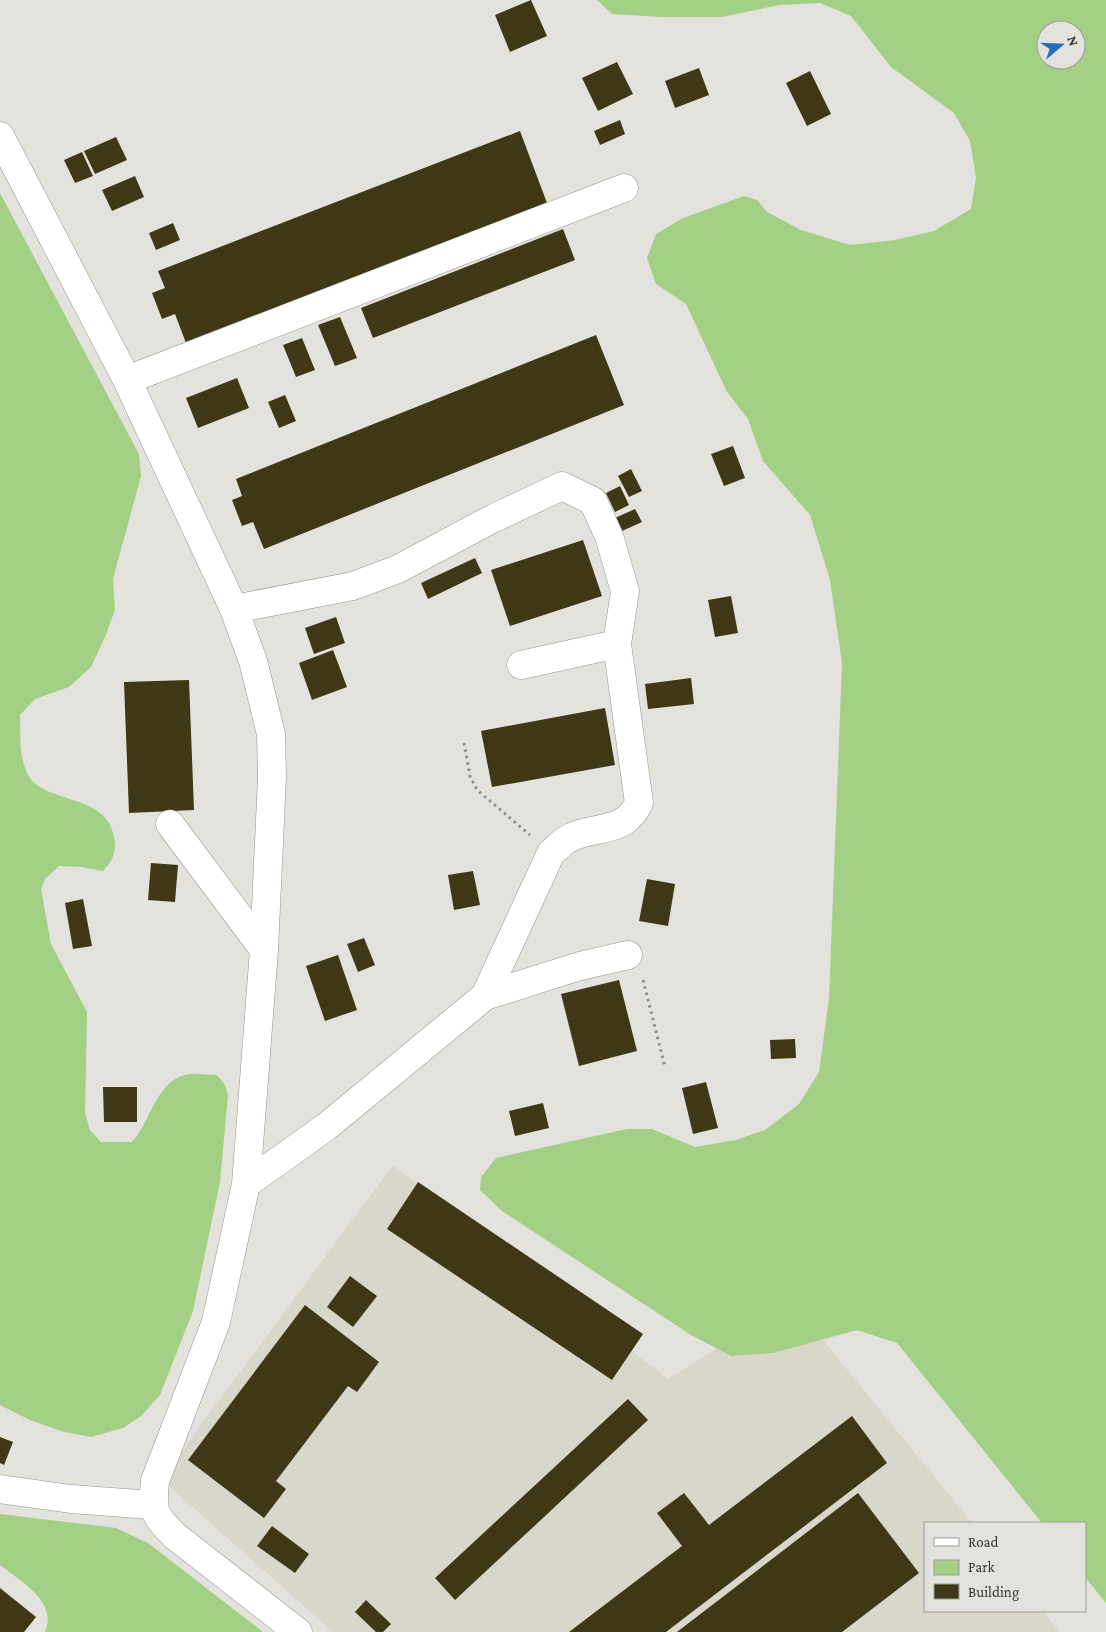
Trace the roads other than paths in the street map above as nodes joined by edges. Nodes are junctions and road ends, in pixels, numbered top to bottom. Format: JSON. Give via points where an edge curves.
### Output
{"nodes":[{"id":1,"x":3,"y":149,"type":"edge"},
{"id":2,"x":624,"y":188,"type":"dead end"},
{"id":3,"x":127,"y":380,"type":"junction"},
{"id":4,"x":234,"y":610,"type":"junction"},
{"id":5,"x":617,"y":644,"type":"junction"},
{"id":6,"x":521,"y":666,"type":"dead end"},
{"id":7,"x":170,"y":824,"type":"dead end"},
{"id":8,"x":264,"y":950,"type":"junction"},
{"id":9,"x":628,"y":955,"type":"road end"},
{"id":10,"x":485,"y":996,"type":"junction"},
{"id":11,"x":246,"y":1184,"type":"junction"},
{"id":12,"x":0,"y":1489,"type":"edge"},
{"id":13,"x":152,"y":1505,"type":"junction"},
{"id":14,"x":298,"y":1632,"type":"edge"}],
"edges":[{"from":1,"to":3,"type":"street"},
{"from":2,"to":3,"type":"street"},
{"from":3,"to":4,"type":"street"},
{"from":4,"to":5,"type":"street","via":[[353,586],[398,569],[562,486],[593,500],[609,536],[625,591]]},
{"from":4,"to":8,"type":"street","via":[[253,660],[271,734]]},
{"from":5,"to":6,"type":"street"},
{"from":5,"to":10,"type":"street","via":[[639,803],[633,816],[618,825],[567,839],[551,853]]},
{"from":7,"to":8,"type":"street"},
{"from":8,"to":11,"type":"street"},
{"from":9,"to":10,"type":"street","via":[[580,966]]},
{"from":10,"to":11,"type":"street","via":[[326,1128]]},
{"from":11,"to":13,"type":"street","via":[[216,1322],[156,1481]]},
{"from":12,"to":13,"type":"street","via":[[71,1499]]},
{"from":13,"to":14,"type":"street","via":[[161,1522],[175,1536]]}]}
